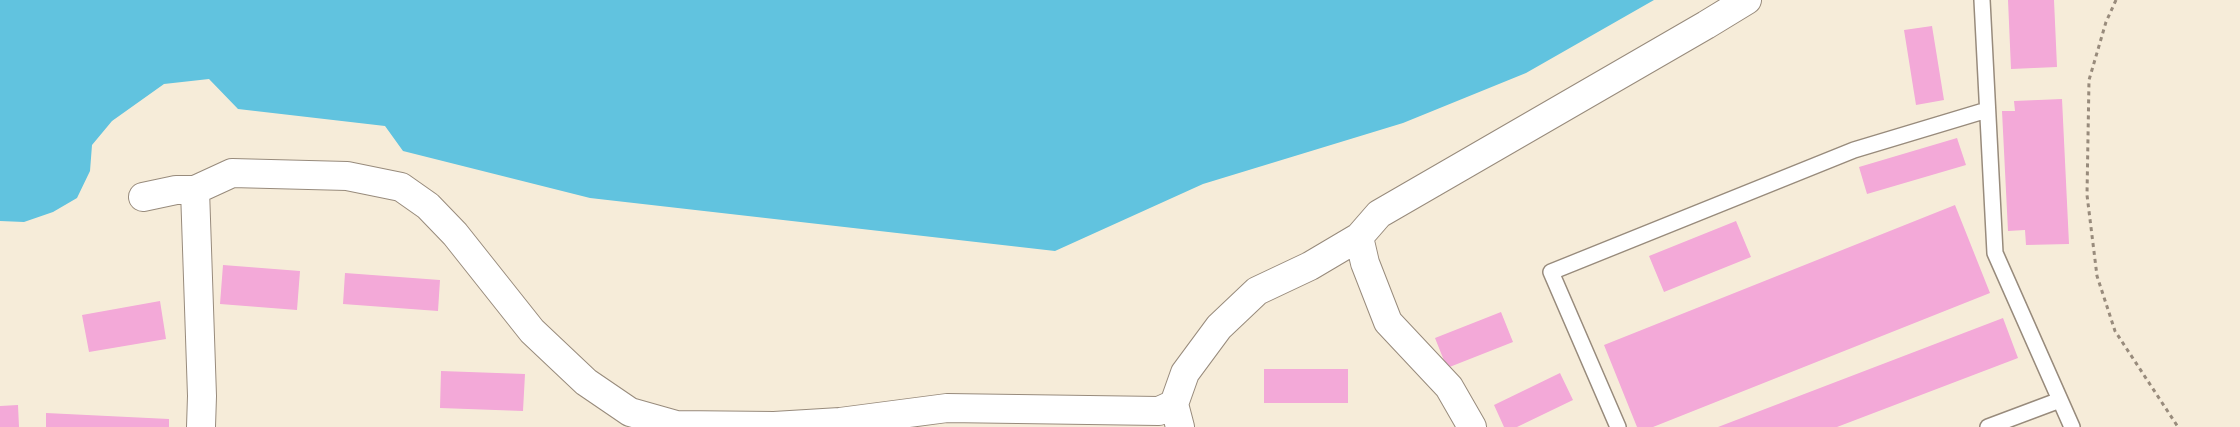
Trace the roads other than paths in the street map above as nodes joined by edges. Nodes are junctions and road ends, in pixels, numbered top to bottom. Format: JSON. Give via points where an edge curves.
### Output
{"nodes":[{"id":1,"x":1747,"y":0,"type":"edge"},
{"id":2,"x":1982,"y":0,"type":"edge"},
{"id":3,"x":1987,"y":110,"type":"junction"},
{"id":4,"x":195,"y":190,"type":"junction"},
{"id":5,"x":143,"y":197,"type":"dead end"},
{"id":6,"x":1359,"y":237,"type":"junction"},
{"id":7,"x":2060,"y":400,"type":"junction"},
{"id":8,"x":1177,"y":416,"type":"edge"},
{"id":9,"x":201,"y":427,"type":"edge"},
{"id":10,"x":1472,"y":427,"type":"edge"},
{"id":11,"x":1618,"y":427,"type":"edge"},
{"id":12,"x":1988,"y":427,"type":"edge"},
{"id":13,"x":2072,"y":427,"type":"edge"}],
"edges":[{"from":1,"to":6,"type":"street","via":[[1378,214]]},
{"from":2,"to":3,"type":"lane"},
{"from":3,"to":7,"type":"lane","via":[[1995,253]]},
{"from":3,"to":11,"type":"lane","via":[[1854,150],[1552,272]]},
{"from":4,"to":5,"type":"street","via":[[176,190]]},
{"from":4,"to":8,"type":"street","via":[[232,173],[347,176],[401,187],[428,206],[532,331],[586,382],[630,412],[676,425],[774,426],[840,422],[947,408],[1159,412]]},
{"from":4,"to":9,"type":"street"},
{"from":6,"to":8,"type":"street","via":[[1310,266],[1257,291],[1213,334],[1186,373]]},
{"from":6,"to":10,"type":"street","via":[[1365,263],[1388,322],[1449,387]]},
{"from":7,"to":12,"type":"lane"},
{"from":7,"to":13,"type":"lane"}]}
